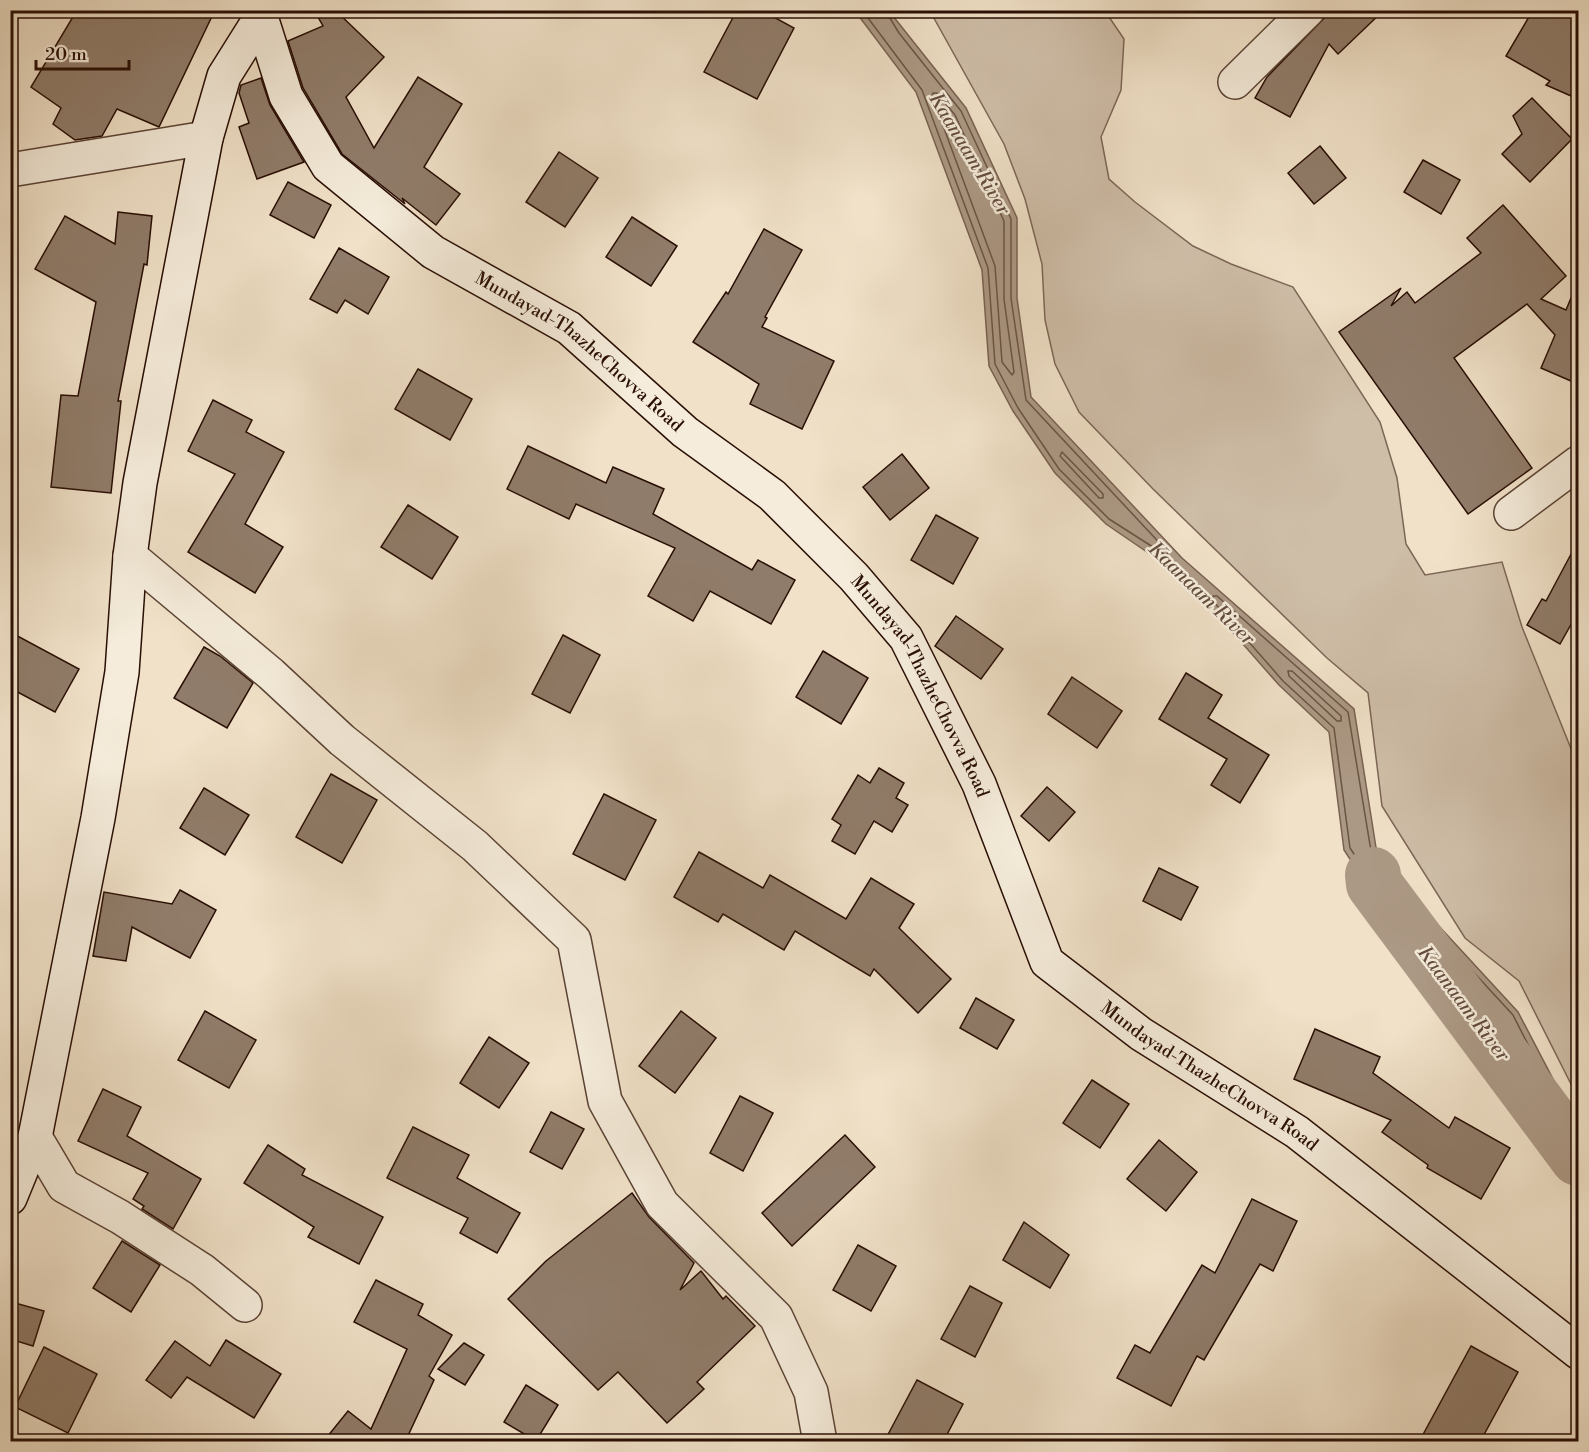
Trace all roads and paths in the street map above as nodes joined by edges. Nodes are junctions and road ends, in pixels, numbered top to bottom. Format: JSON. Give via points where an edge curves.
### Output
{"nodes":[{"id":1,"x":1308,"y":10,"type":"edge"},
{"id":2,"x":259,"y":12,"type":"edge"},
{"id":3,"x":1235,"y":82,"type":"dead end"},
{"id":4,"x":206,"y":138,"type":"junction"},
{"id":5,"x":10,"y":170,"type":"edge"},
{"id":6,"x":1578,"y":463,"type":"edge"},
{"id":7,"x":1511,"y":513,"type":"dead end"},
{"id":8,"x":130,"y":556,"type":"junction"},
{"id":9,"x":35,"y":1137,"type":"junction"},
{"id":10,"x":10,"y":1198,"type":"edge"},
{"id":11,"x":245,"y":1305,"type":"dead end"},
{"id":12,"x":1578,"y":1352,"type":"edge"},
{"id":13,"x":820,"y":1442,"type":"edge"}],
"edges":[{"from":1,"to":3,"type":"main road"},
{"from":2,"to":4,"type":"main road","via":[[224,76]]},
{"from":2,"to":12,"type":"main road","name":"Mundayad-ThazheChovva Road","via":[[286,96],[328,166],[433,252],[569,328],[685,432],[772,495],[855,577],[906,638],[979,784],[1047,962],[1141,1034],[1297,1132]]},
{"from":4,"to":5,"type":"main road"},
{"from":4,"to":8,"type":"main road","via":[[142,471]]},
{"from":6,"to":7,"type":"main road"},
{"from":8,"to":9,"type":"main road","via":[[122,672],[104,785]]},
{"from":8,"to":13,"type":"main road","via":[[271,674],[342,740],[475,846],[574,940],[605,1101],[662,1204],[776,1317],[811,1392]]},
{"from":9,"to":10,"type":"main road"},
{"from":9,"to":11,"type":"main road","via":[[64,1186],[120,1216],[202,1270]]}]}
